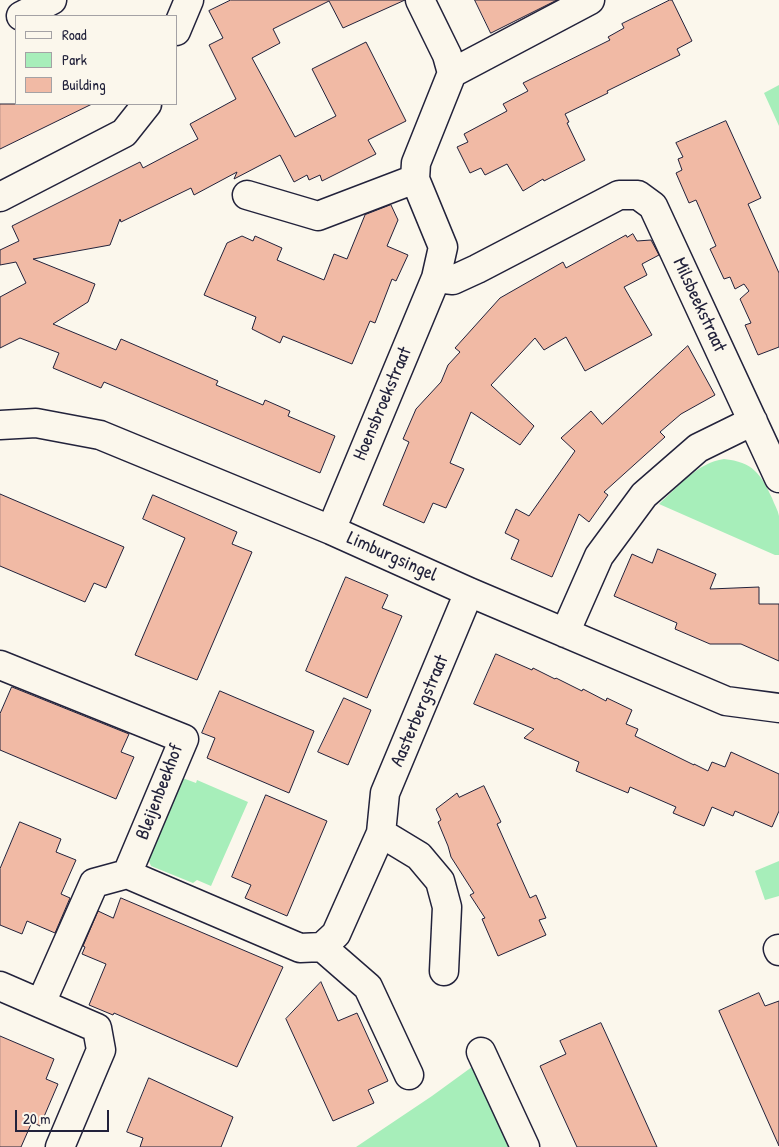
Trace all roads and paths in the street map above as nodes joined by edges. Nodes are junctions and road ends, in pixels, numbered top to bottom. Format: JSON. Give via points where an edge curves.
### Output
{"nodes":[{"id":1,"x":52,"y":0,"type":"edge"},
{"id":2,"x":189,"y":0,"type":"edge"},
{"id":3,"x":420,"y":0,"type":"edge"},
{"id":4,"x":590,"y":0,"type":"edge"},
{"id":5,"x":23,"y":15,"type":"edge"},
{"id":6,"x":15,"y":19,"type":"edge"},
{"id":7,"x":178,"y":26,"type":"edge"},
{"id":8,"x":0,"y":27,"type":"edge"},
{"id":9,"x":452,"y":73,"type":"junction"},
{"id":10,"x":145,"y":105,"type":"edge"},
{"id":11,"x":415,"y":179,"type":"junction"},
{"id":12,"x":247,"y":195,"type":"dead end"},
{"id":13,"x":0,"y":197,"type":"edge"},
{"id":14,"x":436,"y":278,"type":"junction"},
{"id":15,"x":753,"y":422,"type":"junction"},
{"id":16,"x":0,"y":425,"type":"edge"},
{"id":17,"x":779,"y":478,"type":"edge"},
{"id":18,"x":331,"y":530,"type":"junction"},
{"id":19,"x":469,"y":592,"type":"junction"},
{"id":20,"x":565,"y":633,"type":"junction"},
{"id":21,"x":0,"y":666,"type":"edge"},
{"id":22,"x":779,"y":708,"type":"edge"},
{"id":23,"x":381,"y":833,"type":"junction"},
{"id":24,"x":127,"y":874,"type":"junction"},
{"id":25,"x":322,"y":947,"type":"junction"},
{"id":26,"x":444,"y":971,"type":"dead end"},
{"id":27,"x":0,"y":986,"type":"edge"},
{"id":28,"x":41,"y":1003,"type":"junction"},
{"id":29,"x":481,"y":1052,"type":"dead end"},
{"id":30,"x":409,"y":1075,"type":"dead end"},
{"id":31,"x":60,"y":1147,"type":"edge"},
{"id":32,"x":524,"y":1147,"type":"edge"}],
"edges":[{"from":1,"to":5,"type":"street"},
{"from":2,"to":7,"type":"street"},
{"from":3,"to":9,"type":"street","via":[[447,55]]},
{"from":4,"to":9,"type":"street"},
{"from":6,"to":8,"type":"street"},
{"from":9,"to":11,"type":"street","via":[[416,163]]},
{"from":10,"to":13,"type":"street","via":[[124,133]]},
{"from":11,"to":12,"type":"street","via":[[318,216]]},
{"from":11,"to":14,"type":"street","name":"Hoensbroekstraat","via":[[443,246]]},
{"from":14,"to":15,"type":"street","name":"Milsbeekstraat","via":[[453,280],[619,195],[638,195],[652,206]]},
{"from":14,"to":18,"type":"street","name":"Hoensbroekstraat"},
{"from":15,"to":17,"type":"street","name":"Milsbeekstraat"},
{"from":15,"to":20,"type":"street","via":[[698,448],[644,494],[599,556]]},
{"from":16,"to":18,"type":"street","name":"Limburgsingel","via":[[36,423],[100,435]]},
{"from":18,"to":19,"type":"street","name":"Limburgsingel"},
{"from":19,"to":20,"type":"street","name":"Limburgsingel"},
{"from":19,"to":23,"type":"street","name":"Aasterbergstraat","via":[[385,793]]},
{"from":20,"to":22,"type":"street","name":"Limburgsingel","via":[[726,701]]},
{"from":21,"to":24,"type":"street","name":"Bleijenbeekhof","via":[[184,739]]},
{"from":23,"to":25,"type":"street","name":"Aasterbergstraat","via":[[336,934]]},
{"from":23,"to":26,"type":"street","via":[[419,856],[440,881],[447,907]]},
{"from":24,"to":25,"type":"street","via":[[300,948]]},
{"from":24,"to":28,"type":"street","via":[[94,883]]},
{"from":25,"to":30,"type":"street","via":[[368,987]]},
{"from":27,"to":28,"type":"street"},
{"from":28,"to":31,"type":"street","via":[[97,1028],[101,1050]]},
{"from":29,"to":32,"type":"street"}]}
